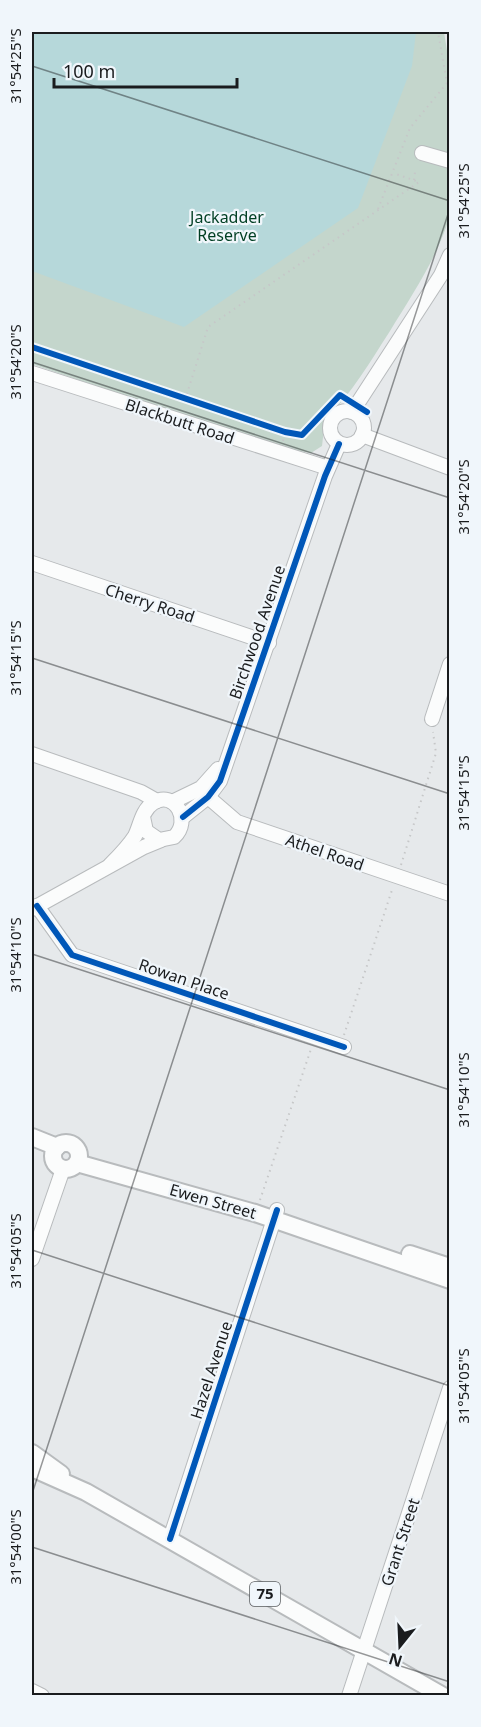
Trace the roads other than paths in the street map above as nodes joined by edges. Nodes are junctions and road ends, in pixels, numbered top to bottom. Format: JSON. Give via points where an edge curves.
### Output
{"nodes":[{"id":1,"x":422,"y":153,"type":"dead end"},
{"id":2,"x":450,"y":161,"type":"edge"},
{"id":3,"x":450,"y":255,"type":"edge"},
{"id":4,"x":445,"y":277,"type":"edge"},
{"id":5,"x":32,"y":373,"type":"edge"},
{"id":6,"x":352,"y":412,"type":"junction"},
{"id":7,"x":362,"y":435,"type":"junction"},
{"id":8,"x":339,"y":444,"type":"junction"},
{"id":9,"x":328,"y":468,"type":"junction"},
{"id":10,"x":450,"y":468,"type":"edge"},
{"id":11,"x":32,"y":563,"type":"edge"},
{"id":12,"x":269,"y":643,"type":"junction"},
{"id":13,"x":450,"y":664,"type":"edge"},
{"id":14,"x":432,"y":719,"type":"dead end"},
{"id":15,"x":32,"y":754,"type":"edge"},
{"id":16,"x":228,"y":757,"type":"junction"},
{"id":17,"x":122,"y":786,"type":"junction"},
{"id":18,"x":208,"y":797,"type":"junction"},
{"id":19,"x":157,"y":801,"type":"junction"},
{"id":20,"x":172,"y":802,"type":"junction"},
{"id":21,"x":144,"y":815,"type":"junction"},
{"id":22,"x":183,"y":817,"type":"junction"},
{"id":23,"x":161,"y":840,"type":"junction"},
{"id":24,"x":110,"y":865,"type":"junction"},
{"id":25,"x":450,"y":894,"type":"edge"},
{"id":26,"x":34,"y":908,"type":"edge"},
{"id":27,"x":344,"y":1047,"type":"dead end"},
{"id":28,"x":32,"y":1137,"type":"edge"},
{"id":29,"x":32,"y":1148,"type":"edge"},
{"id":30,"x":66,"y":1158,"type":"junction"},
{"id":31,"x":275,"y":1214,"type":"junction"},
{"id":32,"x":32,"y":1259,"type":"edge"},
{"id":33,"x":447,"y":1269,"type":"edge"},
{"id":34,"x":450,"y":1388,"type":"edge"},
{"id":35,"x":32,"y":1453,"type":"edge"},
{"id":36,"x":32,"y":1468,"type":"edge"},
{"id":37,"x":86,"y":1492,"type":"junction"},
{"id":38,"x":170,"y":1539,"type":"junction"},
{"id":39,"x":364,"y":1651,"type":"junction"},
{"id":40,"x":32,"y":1690,"type":"edge"},
{"id":41,"x":42,"y":1695,"type":"edge"},
{"id":42,"x":349,"y":1695,"type":"edge"},
{"id":43,"x":443,"y":1695,"type":"edge"}],
"edges":[{"from":1,"to":2,"type":"street"},
{"from":3,"to":4,"type":"street"},
{"from":4,"to":6,"type":"street"},
{"from":5,"to":9,"type":"street","name":"Blackbutt Road"},
{"from":6,"to":7,"type":"street","via":[[363,424]]},
{"from":6,"to":8,"type":"street","via":[[339,413],[332,420],[330,429]]},
{"from":7,"to":8,"type":"street","via":[[350,445]]},
{"from":7,"to":10,"type":"street"},
{"from":8,"to":9,"type":"street","name":"Birchwood Avenue"},
{"from":9,"to":12,"type":"street","name":"Birchwood Avenue"},
{"from":11,"to":12,"type":"street","name":"Cherry Road"},
{"from":12,"to":16,"type":"street","name":"Birchwood Avenue"},
{"from":13,"to":14,"type":"street"},
{"from":15,"to":17,"type":"street"},
{"from":16,"to":18,"type":"street","name":"Birchwood Avenue","via":[[220,781]]},
{"from":16,"to":20,"type":"street","name":"Birchwood Avenue","via":[[201,788]]},
{"from":17,"to":19,"type":"street"},
{"from":17,"to":21,"type":"street","via":[[139,803]]},
{"from":18,"to":22,"type":"street","name":"Birchwood Avenue"},
{"from":18,"to":25,"type":"street","name":"Athel Road","via":[[237,822]]},
{"from":19,"to":20,"type":"street","name":"Birchwood Avenue"},
{"from":19,"to":21,"type":"street","name":"Birchwood Avenue"},
{"from":20,"to":22,"type":"street"},
{"from":21,"to":23,"type":"street","via":[[146,831]]},
{"from":21,"to":24,"type":"street","name":"Birchwood Avenue","via":[[127,848]]},
{"from":22,"to":23,"type":"street","name":"Birchwood Avenue","via":[[178,834]]},
{"from":23,"to":24,"type":"street","name":"Birchwood Avenue"},
{"from":24,"to":26,"type":"street","name":"Birchwood Avenue"},
{"from":26,"to":27,"type":"street","name":"Rowan Place","via":[[72,955]]},
{"from":28,"to":30,"type":"main road","name":"Ewen Street"},
{"from":29,"to":30,"type":"main road","name":"Ewen Street"},
{"from":30,"to":31,"type":"main road","name":"Ewen Street"},
{"from":30,"to":31,"type":"main road","name":"Ewen Street","via":[[259,1203]]},
{"from":30,"to":32,"type":"street"},
{"from":31,"to":33,"type":"main road","name":"Ewen Street"},
{"from":31,"to":38,"type":"street","name":"Hazel Avenue"},
{"from":34,"to":39,"type":"street","name":"Grant Street"},
{"from":35,"to":37,"type":"main road","number":"75"},
{"from":36,"to":37,"type":"main road","number":"75"},
{"from":37,"to":38,"type":"main road","number":"75"},
{"from":38,"to":39,"type":"main road","number":"75"},
{"from":39,"to":42,"type":"street","name":"Grant Street"},
{"from":39,"to":43,"type":"main road","number":"75"},
{"from":40,"to":41,"type":"street"}]}
